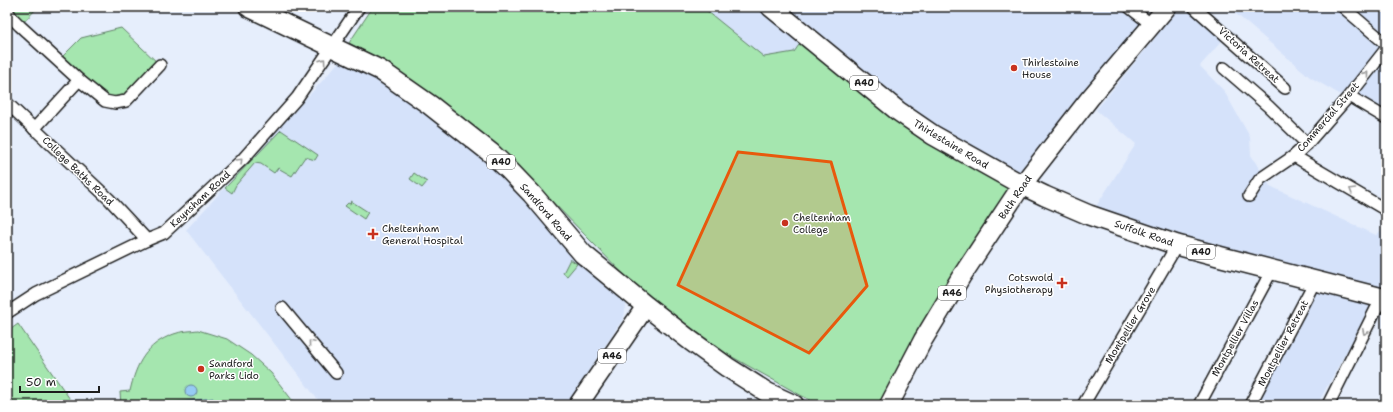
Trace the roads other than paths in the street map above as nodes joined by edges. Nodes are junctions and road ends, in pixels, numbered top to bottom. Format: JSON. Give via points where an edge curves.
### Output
{"nodes":[{"id":1,"x":249,"y":7,"type":"edge"},
{"id":2,"x":359,"y":7,"type":"edge"},
{"id":3,"x":771,"y":7,"type":"edge"},
{"id":4,"x":1129,"y":7,"type":"edge"},
{"id":5,"x":1167,"y":7,"type":"edge"},
{"id":6,"x":1194,"y":7,"type":"edge"},
{"id":7,"x":1343,"y":7,"type":"edge"},
{"id":8,"x":7,"y":10,"type":"edge"},
{"id":9,"x":1152,"y":25,"type":"junction"},
{"id":10,"x":1386,"y":44,"type":"edge"},
{"id":11,"x":333,"y":47,"type":"junction"},
{"id":12,"x":1386,"y":49,"type":"edge"},
{"id":13,"x":160,"y":65,"type":"dead end"},
{"id":14,"x":1224,"y":68,"type":"dead end"},
{"id":15,"x":79,"y":80,"type":"junction"},
{"id":16,"x":1285,"y":88,"type":"dead end"},
{"id":17,"x":1349,"y":96,"type":"junction"},
{"id":18,"x":7,"y":104,"type":"edge"},
{"id":19,"x":1386,"y":118,"type":"edge"},
{"id":20,"x":34,"y":128,"type":"junction"},
{"id":21,"x":1307,"y":144,"type":"junction"},
{"id":22,"x":1294,"y":156,"type":"junction"},
{"id":23,"x":1022,"y":185,"type":"junction"},
{"id":24,"x":1249,"y":196,"type":"dead end"},
{"id":25,"x":1386,"y":210,"type":"edge"},
{"id":26,"x":147,"y":240,"type":"junction"},
{"id":27,"x":1177,"y":245,"type":"junction"},
{"id":28,"x":1272,"y":270,"type":"junction"},
{"id":29,"x":1316,"y":281,"type":"junction"},
{"id":30,"x":1385,"y":298,"type":"edge"},
{"id":31,"x":646,"y":306,"type":"junction"},
{"id":32,"x":282,"y":308,"type":"dead end"},
{"id":33,"x":7,"y":313,"type":"edge"},
{"id":34,"x":336,"y":373,"type":"dead end"},
{"id":35,"x":578,"y":405,"type":"edge"},
{"id":36,"x":794,"y":405,"type":"edge"},
{"id":37,"x":890,"y":405,"type":"edge"},
{"id":38,"x":1083,"y":405,"type":"edge"},
{"id":39,"x":1198,"y":405,"type":"edge"},
{"id":40,"x":1250,"y":405,"type":"edge"},
{"id":41,"x":1328,"y":405,"type":"edge"}],
"edges":[{"from":1,"to":11,"type":"highway","name":"Sandford Road","number":"A40"},
{"from":2,"to":11,"type":"street","name":"Keynsham Road"},
{"from":3,"to":23,"type":"highway","name":"Thirlestaine Road","number":"A40","via":[[898,111],[933,135]]},
{"from":4,"to":9,"type":"street"},
{"from":5,"to":9,"type":"main road","name":"Bath Road","number":"A46"},
{"from":6,"to":16,"type":"street","name":"Victoria Retreat"},
{"from":7,"to":10,"type":"street"},
{"from":8,"to":15,"type":"street","via":[[20,26]]},
{"from":9,"to":23,"type":"main road","name":"Bath Road","number":"A46","via":[[1090,98]]},
{"from":26,"to":11,"type":"street","name":"Keynsham Road","one_way":true,"via":[[164,233],[243,159],[297,98]]},
{"from":11,"to":31,"type":"highway","name":"Sandford Road","number":"A40","via":[[380,70],[398,82],[491,153],[532,194],[583,254]]},
{"from":17,"to":12,"type":"street","name":"Commercial Street","one_way":true},
{"from":13,"to":15,"type":"street","via":[[126,101],[120,103],[105,102]]},
{"from":14,"to":21,"type":"street"},
{"from":15,"to":20,"type":"street"},
{"from":17,"to":19,"type":"street"},
{"from":17,"to":21,"type":"street","name":"Commercial Street"},
{"from":18,"to":20,"type":"street","name":"College Baths Road"},
{"from":20,"to":26,"type":"street","name":"College Baths Road","via":[[109,199]]},
{"from":21,"to":22,"type":"street","name":"Commercial Street"},
{"from":22,"to":24,"type":"street","name":"Commercial Street","via":[[1260,179]]},
{"from":25,"to":22,"type":"street","one_way":true},
{"from":23,"to":27,"type":"highway","name":"Suffolk Road","number":"A40","via":[[1089,215]]},
{"from":23,"to":37,"type":"main road","name":"Bath Road","number":"A46","via":[[923,340]]},
{"from":26,"to":33,"type":"street","name":"Keynsham Road","via":[[36,294]]},
{"from":27,"to":28,"type":"highway","name":"Suffolk Road","number":"A40"},
{"from":27,"to":38,"type":"street","name":"Montpellier Grove"},
{"from":28,"to":29,"type":"highway","name":"Suffolk Road","number":"A40"},
{"from":28,"to":39,"type":"street","name":"Montpellier Villas"},
{"from":29,"to":30,"type":"highway","name":"Suffolk Road","number":"A40"},
{"from":29,"to":40,"type":"street","name":"Montpellier Retreat"},
{"from":30,"to":41,"type":"street","one_way":true,"via":[[1376,309]]},
{"from":31,"to":35,"type":"main road","number":"A46"},
{"from":31,"to":36,"type":"highway","name":"Sandford Road","number":"A40","via":[[727,368],[768,393]]},
{"from":34,"to":32,"type":"street","one_way":true}]}
